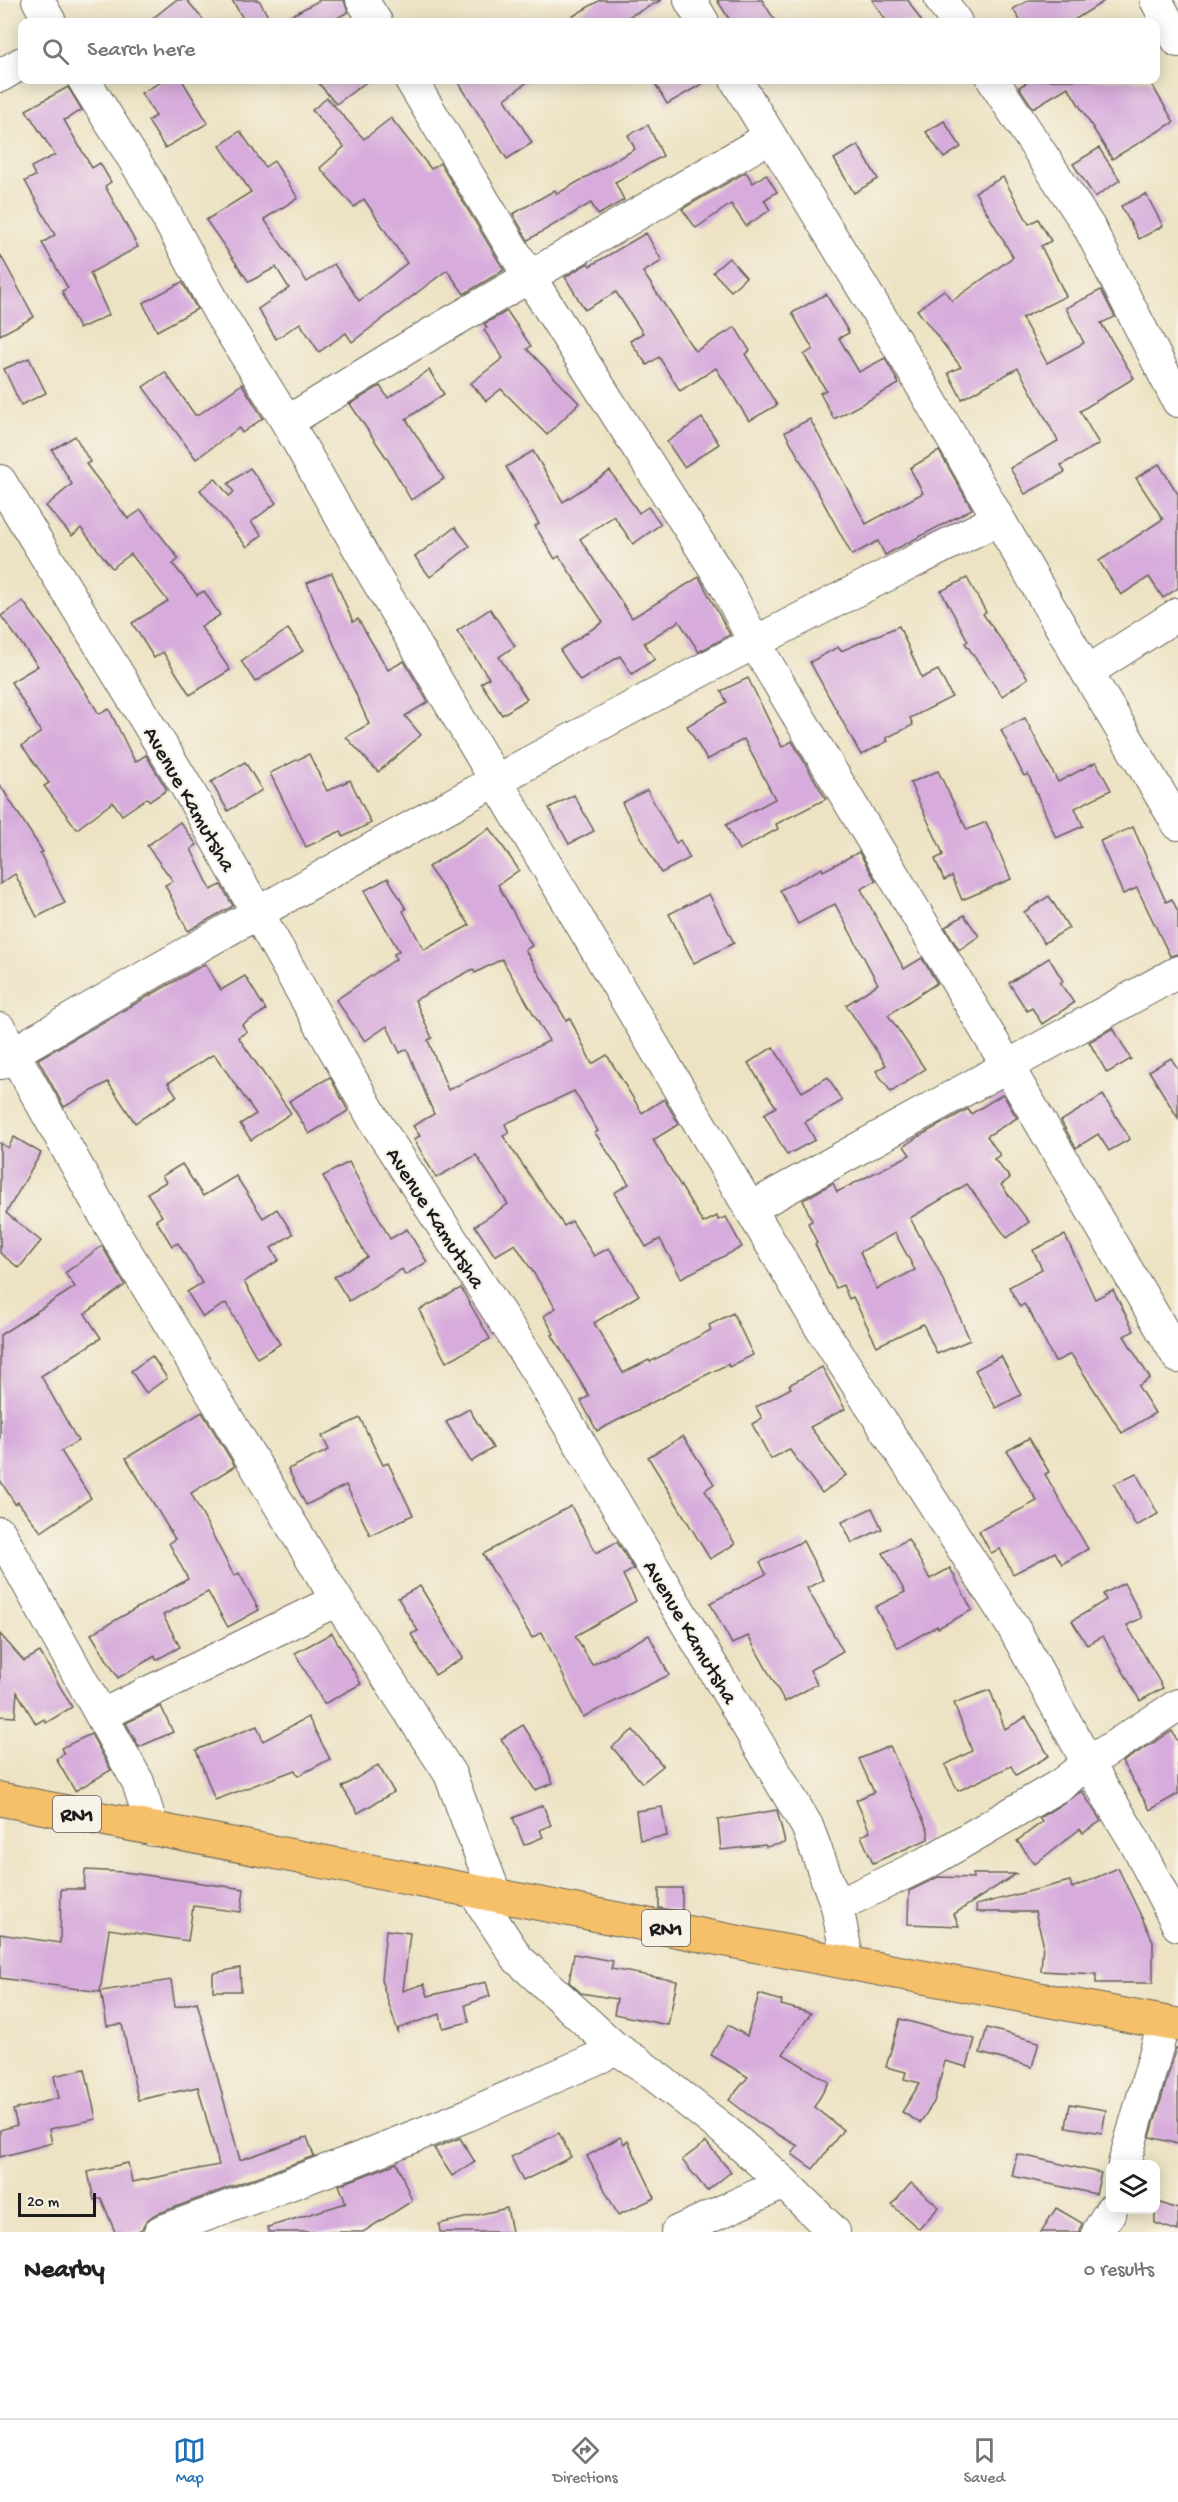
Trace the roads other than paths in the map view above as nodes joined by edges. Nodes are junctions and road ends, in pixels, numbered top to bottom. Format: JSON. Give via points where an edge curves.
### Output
{"nodes":[{"id":1,"x":38,"y":0,"type":"edge"},
{"id":2,"x":362,"y":0,"type":"edge"},
{"id":3,"x":690,"y":0,"type":"edge"},
{"id":4,"x":941,"y":0,"type":"edge"},
{"id":5,"x":1156,"y":0,"type":"edge"},
{"id":6,"x":48,"y":18,"type":"edge"},
{"id":7,"x":373,"y":18,"type":"edge"},
{"id":8,"x":701,"y":18,"type":"edge"},
{"id":9,"x":953,"y":18,"type":"edge"},
{"id":10,"x":1178,"y":41,"type":"edge"},
{"id":11,"x":18,"y":65,"type":"edge"},
{"id":12,"x":0,"y":76,"type":"edge"},
{"id":13,"x":87,"y":84,"type":"edge"},
{"id":14,"x":413,"y":84,"type":"edge"},
{"id":15,"x":738,"y":84,"type":"edge"},
{"id":16,"x":996,"y":84,"type":"edge"},
{"id":17,"x":770,"y":137,"type":"junction"},
{"id":18,"x":530,"y":278,"type":"junction"},
{"id":19,"x":1178,"y":401,"type":"edge"},
{"id":20,"x":287,"y":422,"type":"junction"},
{"id":21,"x":0,"y":481,"type":"edge"},
{"id":22,"x":998,"y":519,"type":"junction"},
{"id":23,"x":1178,"y":614,"type":"edge"},
{"id":24,"x":754,"y":642,"type":"junction"},
{"id":25,"x":1087,"y":672,"type":"junction"},
{"id":26,"x":496,"y":780,"type":"junction"},
{"id":27,"x":1178,"y":824,"type":"edge"},
{"id":28,"x":256,"y":912,"type":"junction"},
{"id":29,"x":1178,"y":972,"type":"edge"},
{"id":30,"x":4,"y":1048,"type":"edge"},
{"id":31,"x":1008,"y":1067,"type":"junction"},
{"id":32,"x":751,"y":1208,"type":"junction"},
{"id":33,"x":1178,"y":1357,"type":"edge"},
{"id":34,"x":0,"y":1533,"type":"edge"},
{"id":35,"x":337,"y":1600,"type":"junction"},
{"id":36,"x":1178,"y":1705,"type":"edge"},
{"id":37,"x":102,"y":1715,"type":"junction"},
{"id":38,"x":1088,"y":1763,"type":"junction"},
{"id":39,"x":0,"y":1799,"type":"edge"},
{"id":40,"x":153,"y":1830,"type":"junction"},
{"id":41,"x":484,"y":1892,"type":"junction"},
{"id":42,"x":837,"y":1906,"type":"junction"},
{"id":43,"x":1178,"y":1925,"type":"edge"},
{"id":44,"x":848,"y":1963,"type":"junction"},
{"id":45,"x":1171,"y":2024,"type":"edge"},
{"id":46,"x":614,"y":2047,"type":"junction"},
{"id":47,"x":1125,"y":2160,"type":"edge"},
{"id":48,"x":784,"y":2183,"type":"junction"},
{"id":49,"x":1109,"y":2214,"type":"edge"},
{"id":50,"x":160,"y":2232,"type":"edge"},
{"id":51,"x":677,"y":2232,"type":"edge"},
{"id":52,"x":834,"y":2232,"type":"edge"},
{"id":53,"x":1098,"y":2232,"type":"edge"}],
"edges":[{"from":1,"to":6,"type":"street"},
{"from":2,"to":7,"type":"street"},
{"from":3,"to":8,"type":"street"},
{"from":4,"to":9,"type":"street"},
{"from":5,"to":10,"type":"street"},
{"from":11,"to":12,"type":"street"},
{"from":13,"to":20,"type":"street"},
{"from":14,"to":18,"type":"street"},
{"from":15,"to":17,"type":"street"},
{"from":16,"to":19,"type":"street","via":[[1089,227]]},
{"from":17,"to":18,"type":"street"},
{"from":17,"to":22,"type":"street","via":[[908,362]]},
{"from":18,"to":20,"type":"street"},
{"from":18,"to":24,"type":"street","via":[[726,586]]},
{"from":20,"to":26,"type":"street"},
{"from":21,"to":28,"type":"street","name":"Avenue Kamutsha","via":[[186,786]]},
{"from":22,"to":24,"type":"street"},
{"from":22,"to":25,"type":"street"},
{"from":23,"to":25,"type":"street"},
{"from":24,"to":26,"type":"street"},
{"from":24,"to":31,"type":"street"},
{"from":25,"to":27,"type":"street"},
{"from":26,"to":28,"type":"street"},
{"from":26,"to":32,"type":"street"},
{"from":28,"to":30,"type":"street"},
{"from":28,"to":42,"type":"street","name":"Avenue Kamutsha","via":[[376,1123],[538,1372],[807,1826]]},
{"from":29,"to":31,"type":"street"},
{"from":30,"to":35,"type":"street"},
{"from":31,"to":32,"type":"street"},
{"from":31,"to":33,"type":"street"},
{"from":32,"to":38,"type":"street","via":[[821,1328],[1013,1627]]},
{"from":34,"to":37,"type":"street"},
{"from":35,"to":37,"type":"street"},
{"from":35,"to":41,"type":"street","via":[[450,1774]]},
{"from":36,"to":38,"type":"street"},
{"from":37,"to":40,"type":"street","via":[[138,1782]]},
{"from":38,"to":42,"type":"street","via":[[1060,1785],[930,1861]]},
{"from":38,"to":43,"type":"street"},
{"from":39,"to":40,"type":"highway","number":"RN1"},
{"from":40,"to":41,"type":"highway","number":"RN1"},
{"from":41,"to":44,"type":"highway","number":"RN1"},
{"from":41,"to":46,"type":"street","via":[[518,1959]]},
{"from":42,"to":44,"type":"street","name":"Avenue Kamutsha"},
{"from":44,"to":45,"type":"highway","number":"RN1"},
{"from":45,"to":47,"type":"street"},
{"from":46,"to":48,"type":"street","via":[[724,2130]]},
{"from":46,"to":50,"type":"street","via":[[468,2115]]},
{"from":48,"to":51,"type":"street"},
{"from":48,"to":52,"type":"street"},
{"from":49,"to":53,"type":"street"}]}
